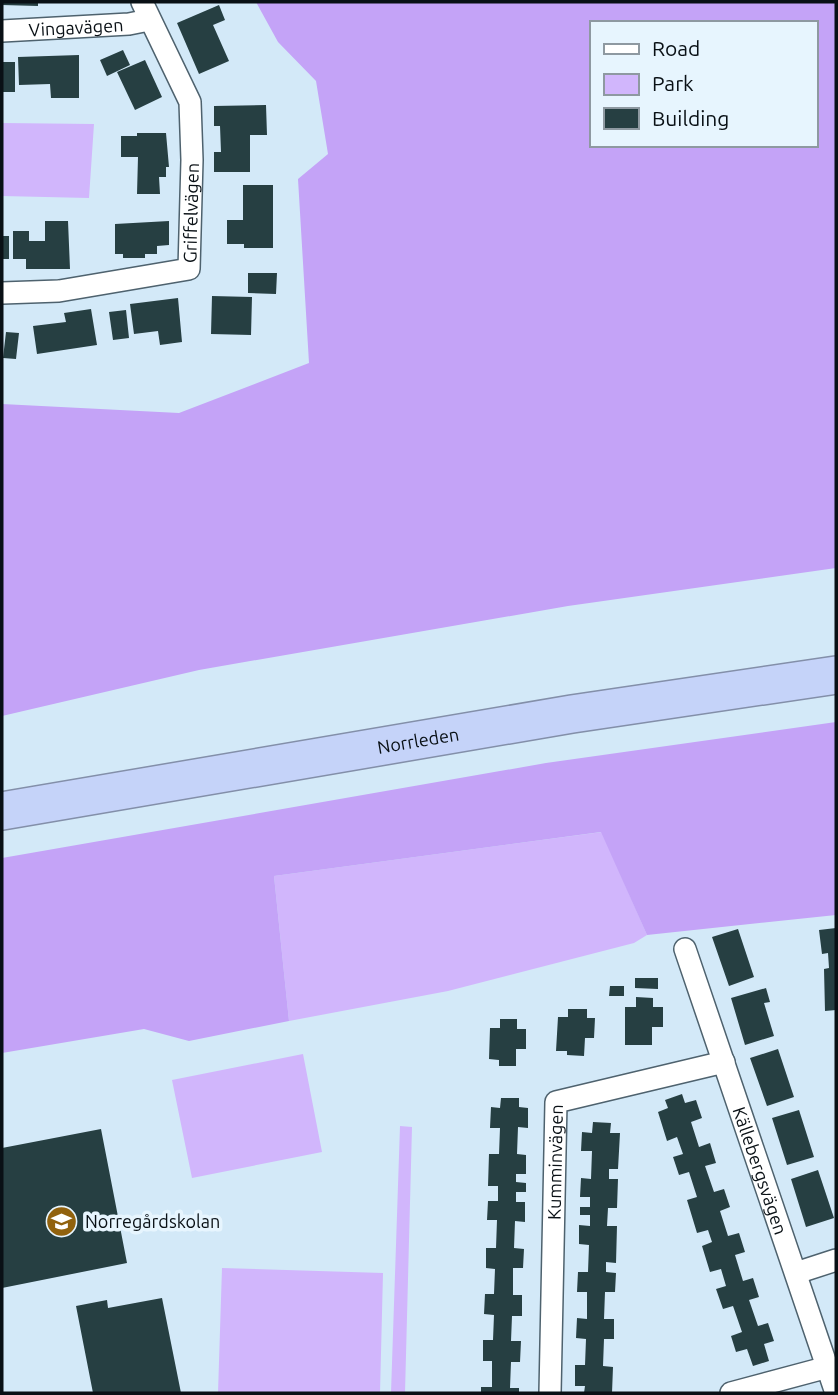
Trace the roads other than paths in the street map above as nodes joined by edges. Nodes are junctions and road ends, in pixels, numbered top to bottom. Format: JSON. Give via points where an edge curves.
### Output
{"nodes":[{"id":1,"x":146,"y":11,"type":"edge"},
{"id":2,"x":2,"y":31,"type":"edge"},
{"id":3,"x":2,"y":293,"type":"edge"},
{"id":4,"x":836,"y":675,"type":"edge"},
{"id":5,"x":836,"y":693,"type":"edge"},
{"id":6,"x":2,"y":811,"type":"edge"},
{"id":7,"x":2,"y":828,"type":"edge"},
{"id":8,"x":685,"y":950,"type":"dead end"},
{"id":9,"x":724,"y":1062,"type":"junction"},
{"id":10,"x":836,"y":1260,"type":"edge"},
{"id":11,"x":796,"y":1273,"type":"junction"},
{"id":12,"x":828,"y":1367,"type":"junction"},
{"id":13,"x":550,"y":1393,"type":"edge"},
{"id":14,"x":732,"y":1393,"type":"edge"},
{"id":15,"x":836,"y":1393,"type":"edge"}],
"edges":[{"from":1,"to":2,"type":"street","name":"Vingavägen","via":[[129,24]]},
{"from":1,"to":3,"type":"street","name":"Griffelvägen","via":[[190,102],[189,269],[59,291]]},
{"from":4,"to":6,"type":"highway","name":"Norrleden","via":[[572,714]]},
{"from":5,"to":7,"type":"highway","name":"Norrleden"},
{"from":8,"to":9,"type":"street","name":"Källebergsvägen"},
{"from":9,"to":11,"type":"street","name":"Källebergsvägen"},
{"from":9,"to":13,"type":"street","name":"Kumminvägen","via":[[556,1102]]},
{"from":10,"to":11,"type":"street"},
{"from":11,"to":12,"type":"street","name":"Källebergsvägen"},
{"from":12,"to":14,"type":"street"},
{"from":12,"to":15,"type":"street","name":"Källebergsvägen"}]}
